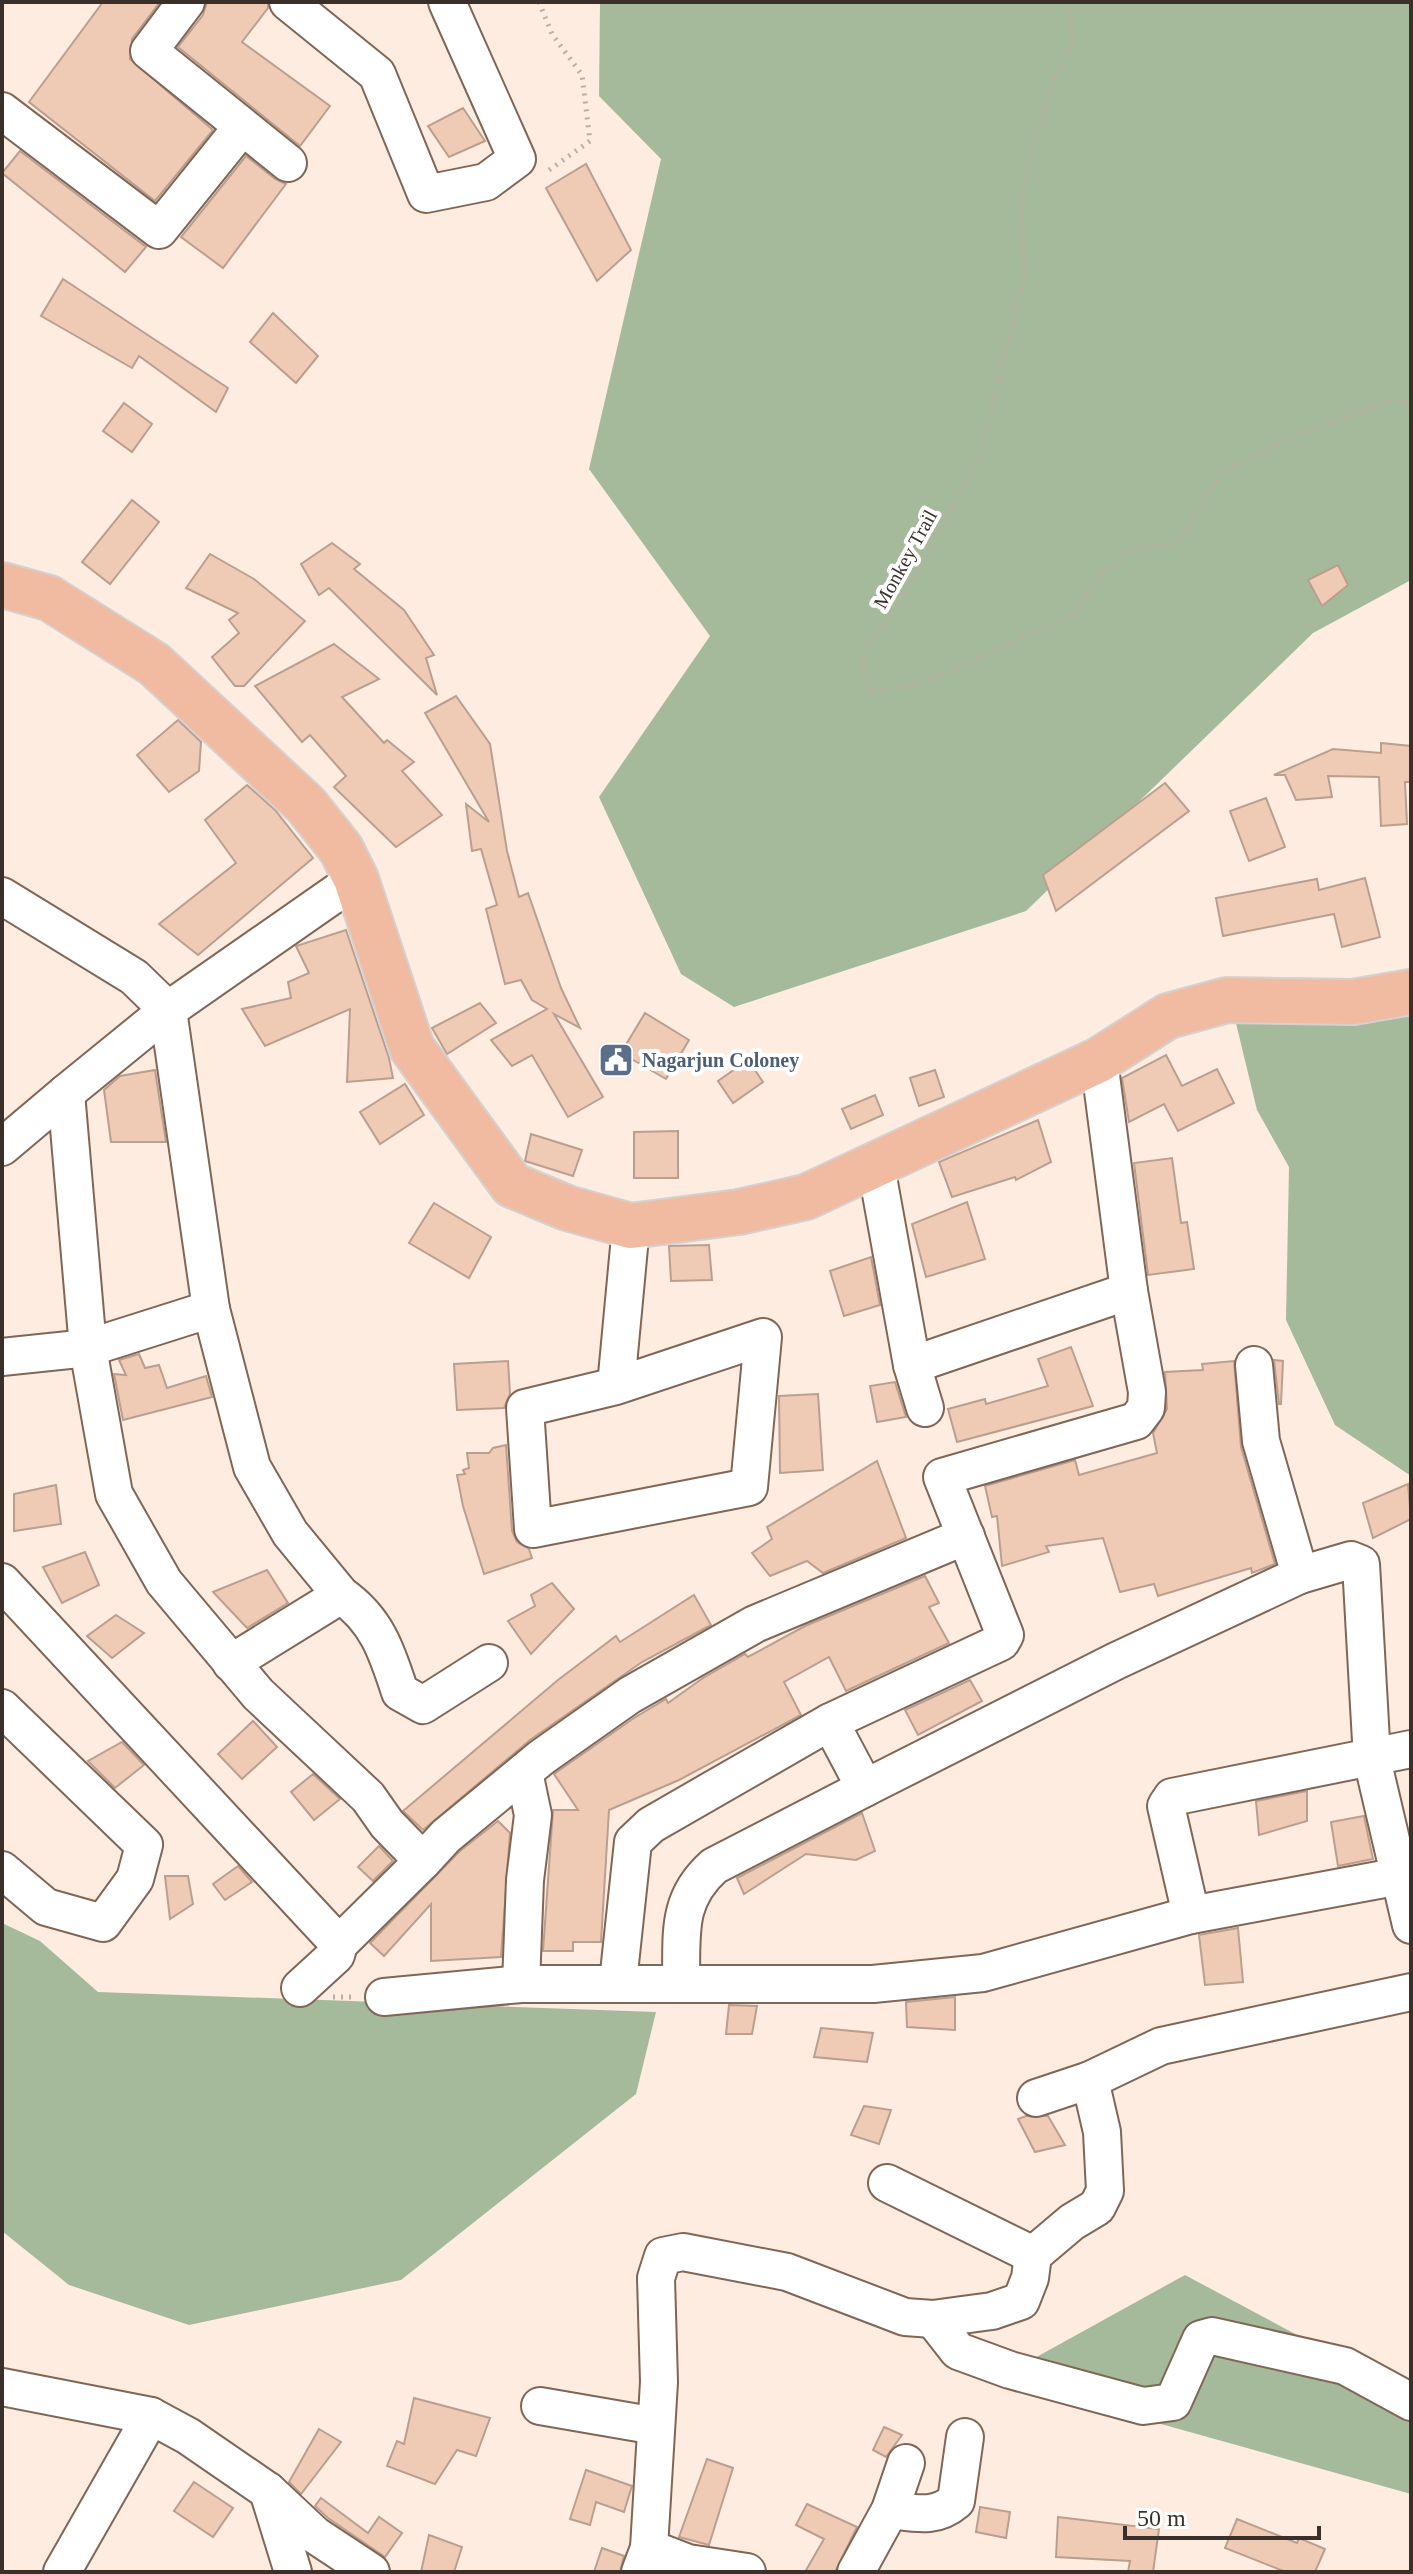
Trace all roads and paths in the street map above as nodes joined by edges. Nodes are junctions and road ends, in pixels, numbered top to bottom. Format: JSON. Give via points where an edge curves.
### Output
{"nodes":[{"id":1,"x":186,"y":2,"type":"edge"},
{"id":2,"x":288,"y":2,"type":"edge"},
{"id":3,"x":447,"y":2,"type":"edge"},
{"id":4,"x":539,"y":2,"type":"edge"},
{"id":5,"x":1069,"y":2,"type":"edge"},
{"id":6,"x":2,"y":111,"type":"edge"},
{"id":7,"x":242,"y":127,"type":"junction"},
{"id":8,"x":288,"y":163,"type":"dead end"},
{"id":9,"x":539,"y":177,"type":"dead end"},
{"id":10,"x":1411,"y":403,"type":"edge"},
{"id":11,"x":2,"y":585,"type":"edge"},
{"id":12,"x":356,"y":879,"type":"junction"},
{"id":13,"x":2,"y":896,"type":"edge"},
{"id":14,"x":1411,"y":992,"type":"edge"},
{"id":15,"x":168,"y":1010,"type":"junction"},
{"id":16,"x":1099,"y":1060,"type":"junction"},
{"id":17,"x":66,"y":1093,"type":"junction"},
{"id":18,"x":2,"y":1147,"type":"edge"},
{"id":19,"x":876,"y":1166,"type":"junction"},
{"id":20,"x":631,"y":1226,"type":"junction"},
{"id":21,"x":1129,"y":1291,"type":"junction"},
{"id":22,"x":211,"y":1309,"type":"junction"},
{"id":23,"x":88,"y":1348,"type":"junction"},
{"id":24,"x":2,"y":1357,"type":"edge"},
{"id":25,"x":912,"y":1365,"type":"junction"},
{"id":26,"x":1254,"y":1365,"type":"dead end"},
{"id":27,"x":616,"y":1386,"type":"junction"},
{"id":28,"x":925,"y":1408,"type":"dead end"},
{"id":29,"x":966,"y":1536,"type":"junction"},
{"id":30,"x":1300,"y":1575,"type":"junction"},
{"id":31,"x":2,"y":1582,"type":"edge"},
{"id":32,"x":341,"y":1595,"type":"junction"},
{"id":33,"x":231,"y":1663,"type":"junction"},
{"id":34,"x":489,"y":1663,"type":"dead end"},
{"id":35,"x":2,"y":1708,"type":"edge"},
{"id":36,"x":830,"y":1722,"type":"junction"},
{"id":37,"x":1411,"y":1749,"type":"edge"},
{"id":38,"x":1372,"y":1759,"type":"junction"},
{"id":39,"x":524,"y":1772,"type":"junction"},
{"id":40,"x":865,"y":1788,"type":"junction"},
{"id":41,"x":423,"y":1861,"type":"junction"},
{"id":42,"x":2,"y":1870,"type":"edge"},
{"id":43,"x":1406,"y":1875,"type":"edge"},
{"id":44,"x":1191,"y":1915,"type":"junction"},
{"id":45,"x":1411,"y":1925,"type":"edge"},
{"id":46,"x":339,"y":1944,"type":"junction"},
{"id":47,"x":681,"y":1981,"type":"junction"},
{"id":48,"x":618,"y":1982,"type":"junction"},
{"id":49,"x":521,"y":1984,"type":"junction"},
{"id":50,"x":300,"y":1988,"type":"dead end"},
{"id":51,"x":1411,"y":1992,"type":"edge"},
{"id":52,"x":384,"y":1997,"type":"dead end"},
{"id":53,"x":1090,"y":2080,"type":"junction"},
{"id":54,"x":1036,"y":2098,"type":"dead end"},
{"id":55,"x":887,"y":2183,"type":"dead end"},
{"id":56,"x":1033,"y":2255,"type":"junction"},
{"id":57,"x":933,"y":2319,"type":"junction"},
{"id":58,"x":2,"y":2387,"type":"edge"},
{"id":59,"x":1411,"y":2402,"type":"edge"},
{"id":60,"x":540,"y":2406,"type":"dead end"},
{"id":61,"x":151,"y":2416,"type":"junction"},
{"id":62,"x":656,"y":2426,"type":"junction"},
{"id":63,"x":965,"y":2437,"type":"dead end"},
{"id":64,"x":906,"y":2463,"type":"dead end"},
{"id":65,"x":268,"y":2491,"type":"junction"},
{"id":66,"x":890,"y":2510,"type":"junction"},
{"id":67,"x":644,"y":2560,"type":"edge"},
{"id":68,"x":62,"y":2572,"type":"edge"},
{"id":69,"x":293,"y":2572,"type":"edge"},
{"id":70,"x":371,"y":2572,"type":"edge"},
{"id":71,"x":747,"y":2572,"type":"edge"},
{"id":72,"x":856,"y":2572,"type":"edge"}],
"edges":[{"from":1,"to":7,"type":"street","via":[[149,51]]},
{"from":2,"to":3,"type":"street","via":[[377,74],[426,194],[486,182],[517,159]]},
{"from":4,"to":9,"type":"path","via":[[552,34],[582,75],[590,141]]},
{"from":5,"to":10,"type":"path","name":"Monkey Trail","via":[[1073,40],[1053,80],[1030,159],[1021,207],[1025,275],[981,456],[892,617],[862,652],[869,693],[925,683],[1073,615],[1097,580],[1131,550],[1177,544],[1222,473],[1301,433],[1390,401]]},
{"from":6,"to":7,"type":"street","via":[[159,230]]},
{"from":7,"to":8,"type":"street"},
{"from":11,"to":12,"type":"main road","via":[[49,598],[154,664],[306,805],[341,849]]},
{"from":12,"to":15,"type":"street"},
{"from":12,"to":20,"type":"main road","via":[[412,1048],[512,1185]]},
{"from":13,"to":15,"type":"street","via":[[134,977]]},
{"from":14,"to":16,"type":"main road","via":[[1353,1002],[1227,1000],[1168,1016]]},
{"from":15,"to":17,"type":"street"},
{"from":15,"to":22,"type":"street"},
{"from":16,"to":19,"type":"main road"},
{"from":16,"to":21,"type":"street"},
{"from":17,"to":18,"type":"street"},
{"from":17,"to":23,"type":"street"},
{"from":19,"to":20,"type":"main road","via":[[806,1197]]},
{"from":19,"to":25,"type":"street"},
{"from":20,"to":27,"type":"street"},
{"from":21,"to":25,"type":"street"},
{"from":21,"to":29,"type":"street","via":[[1146,1408],[1136,1421],[942,1477]]},
{"from":22,"to":23,"type":"street"},
{"from":22,"to":32,"type":"street","via":[[252,1467],[290,1533]]},
{"from":23,"to":24,"type":"street"},
{"from":23,"to":33,"type":"street","via":[[114,1494],[164,1582]]},
{"from":25,"to":28,"type":"street"},
{"from":26,"to":30,"type":"street","via":[[1261,1441]]},
{"from":27,"to":27,"type":"street","via":[[525,1408],[533,1529],[749,1487],[763,1337]]},
{"from":29,"to":36,"type":"street","via":[[1005,1635],[1001,1642]]},
{"from":29,"to":39,"type":"street","via":[[755,1624],[630,1695]]},
{"from":30,"to":38,"type":"street","via":[[1351,1560],[1361,1564]]},
{"from":30,"to":40,"type":"street"},
{"from":31,"to":46,"type":"street"},
{"from":32,"to":33,"type":"street"},
{"from":32,"to":34,"type":"street","via":[[362,1611],[387,1651],[400,1692],[423,1705]]},
{"from":33,"to":41,"type":"street","via":[[368,1797]]},
{"from":35,"to":42,"type":"street","via":[[144,1845],[135,1879],[103,1923],[46,1907]]},
{"from":36,"to":40,"type":"street"},
{"from":36,"to":48,"type":"street","via":[[651,1825],[633,1842]]},
{"from":37,"to":38,"type":"street"},
{"from":38,"to":43,"type":"street"},
{"from":38,"to":44,"type":"street","via":[[1172,1797],[1166,1806],[1168,1821]]},
{"from":39,"to":41,"type":"street"},
{"from":39,"to":49,"type":"street","via":[[533,1815]]},
{"from":40,"to":47,"type":"street","via":[[714,1866],[695,1883],[682,1922]]},
{"from":41,"to":46,"type":"street"},
{"from":43,"to":44,"type":"street"},
{"from":43,"to":45,"type":"street"},
{"from":44,"to":47,"type":"street","via":[[983,1973],[873,1984]]},
{"from":46,"to":50,"type":"street","via":[[336,1955]]},
{"from":47,"to":48,"type":"street"},
{"from":48,"to":49,"type":"street"},
{"from":49,"to":52,"type":"street"},
{"from":51,"to":53,"type":"street","via":[[1161,2046]]},
{"from":53,"to":54,"type":"street"},
{"from":53,"to":56,"type":"street","via":[[1102,2132],[1105,2191],[1097,2207]]},
{"from":55,"to":56,"type":"street"},
{"from":56,"to":57,"type":"street","via":[[1021,2301]]},
{"from":57,"to":59,"type":"street","via":[[958,2351],[1143,2406],[1173,2402],[1201,2339],[1212,2336],[1345,2366]]},
{"from":57,"to":62,"type":"street","via":[[905,2317],[787,2272],[683,2252],[663,2256],[656,2278]]},
{"from":58,"to":61,"type":"street"},
{"from":60,"to":62,"type":"street"},
{"from":61,"to":65,"type":"street"},
{"from":61,"to":68,"type":"street"},
{"from":62,"to":67,"type":"street"},
{"from":63,"to":66,"type":"street","via":[[956,2501],[943,2512],[923,2515]]},
{"from":64,"to":66,"type":"street"},
{"from":65,"to":69,"type":"street"},
{"from":65,"to":70,"type":"street","via":[[315,2535]]},
{"from":66,"to":72,"type":"street"},
{"from":67,"to":71,"type":"street"}]}
